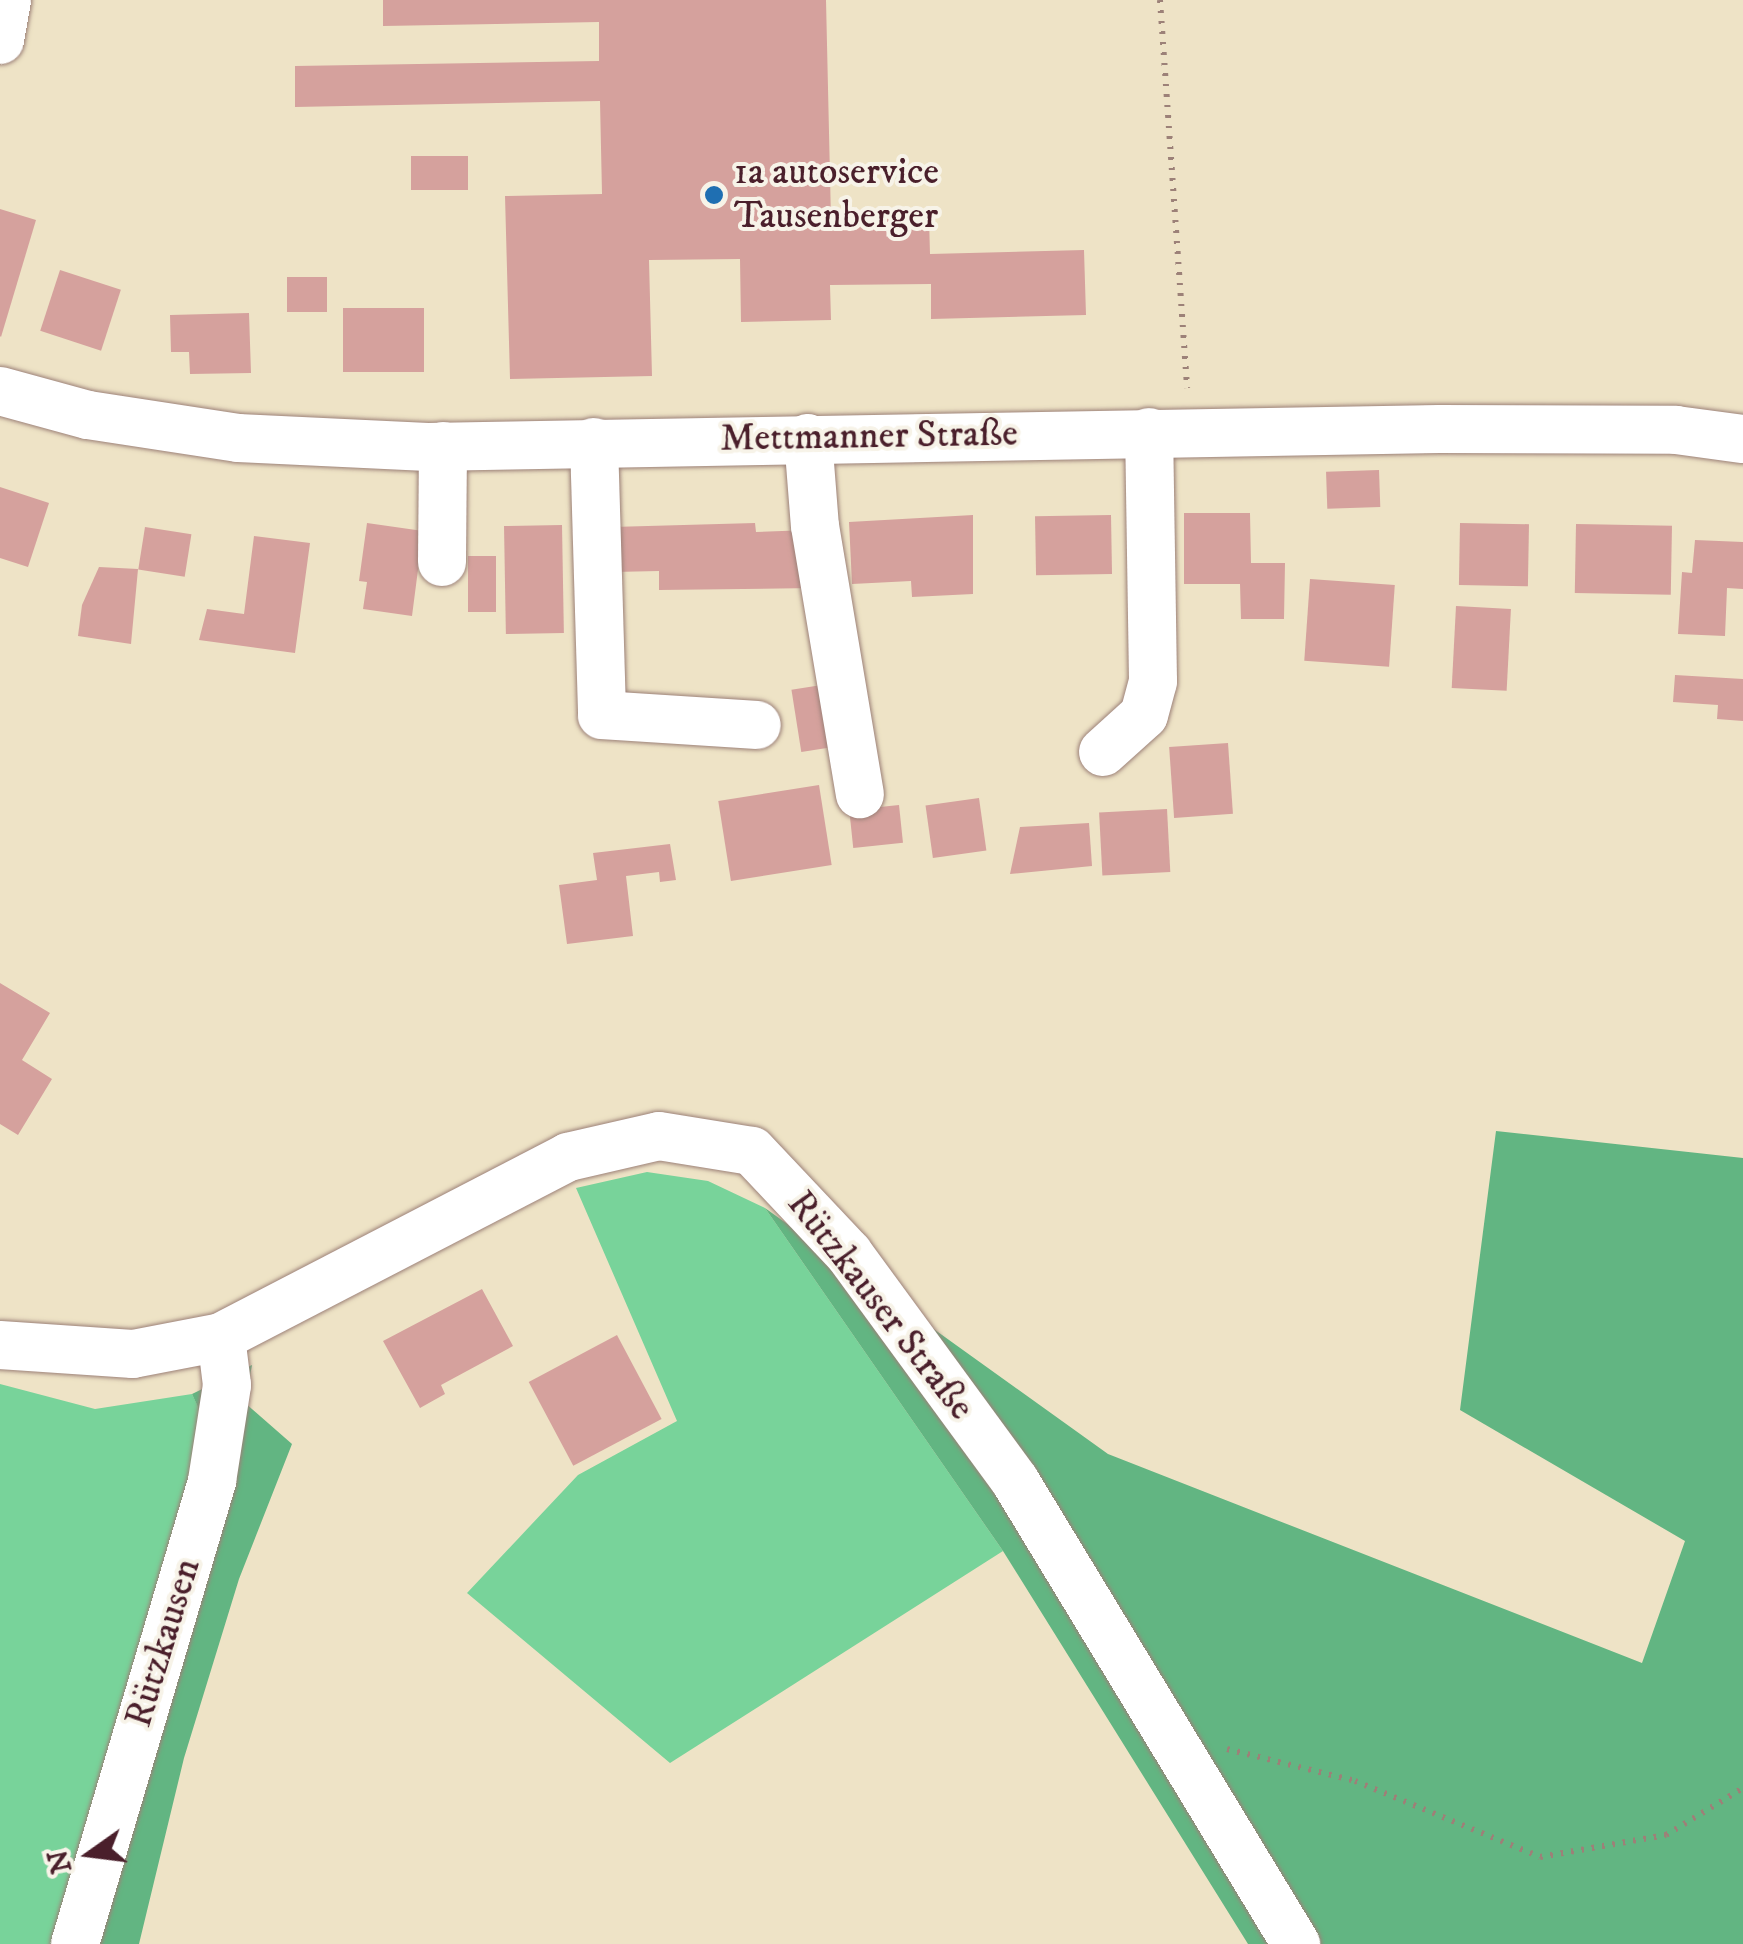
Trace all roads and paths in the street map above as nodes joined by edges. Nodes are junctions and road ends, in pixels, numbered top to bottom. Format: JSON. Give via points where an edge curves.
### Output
{"nodes":[{"id":1,"x":7,"y":0,"type":"edge"},
{"id":2,"x":1160,"y":0,"type":"edge"},
{"id":3,"x":0,"y":40,"type":"edge"},
{"id":4,"x":0,"y":392,"type":"edge"},
{"id":5,"x":1168,"y":433,"type":"junction"},
{"id":6,"x":808,"y":438,"type":"junction"},
{"id":7,"x":1743,"y":439,"type":"edge"},
{"id":8,"x":594,"y":442,"type":"junction"},
{"id":9,"x":457,"y":446,"type":"junction"},
{"id":10,"x":474,"y":512,"type":"dead end"},
{"id":11,"x":442,"y":562,"type":"dead end"},
{"id":12,"x":756,"y":724,"type":"dead end"},
{"id":13,"x":1103,"y":752,"type":"dead end"},
{"id":14,"x":860,"y":794,"type":"dead end"},
{"id":15,"x":222,"y":1337,"type":"junction"},
{"id":16,"x":0,"y":1345,"type":"edge"},
{"id":17,"x":1185,"y":1768,"type":"junction"},
{"id":18,"x":1743,"y":1788,"type":"edge"},
{"id":19,"x":75,"y":1944,"type":"edge"},
{"id":20,"x":1296,"y":1944,"type":"edge"}],
"edges":[{"from":1,"to":3,"type":"street"},
{"from":2,"to":5,"type":"path","via":[[1184,302]]},
{"from":4,"to":9,"type":"street","name":"Mettmanner Straße","via":[[88,415],[238,438]]},
{"from":5,"to":6,"type":"street","name":"Mettmanner Straße"},
{"from":5,"to":7,"type":"street","name":"Mettmanner Straße","via":[[1676,430]]},
{"from":5,"to":13,"type":"street","via":[[1152,682],[1144,715]]},
{"from":6,"to":8,"type":"street","name":"Mettmanner Straße"},
{"from":6,"to":14,"type":"street","via":[[815,526]]},
{"from":8,"to":9,"type":"street","name":"Mettmanner Straße"},
{"from":8,"to":12,"type":"street","via":[[602,715]]},
{"from":9,"to":10,"type":"street"},
{"from":9,"to":11,"type":"street"},
{"from":15,"to":16,"type":"street","name":"Rützkauser Straße","via":[[133,1354]]},
{"from":15,"to":17,"type":"street","name":"Rützkauser Straße","via":[[568,1157],[659,1136],[752,1151],[849,1254],[1015,1481]]},
{"from":15,"to":19,"type":"street","name":"Rützkausen","via":[[226,1385],[212,1481]]},
{"from":17,"to":18,"type":"path","via":[[1234,1746],[1354,1781],[1540,1857],[1666,1835]]},
{"from":17,"to":20,"type":"street","name":"Rützkauser Straße"}]}
